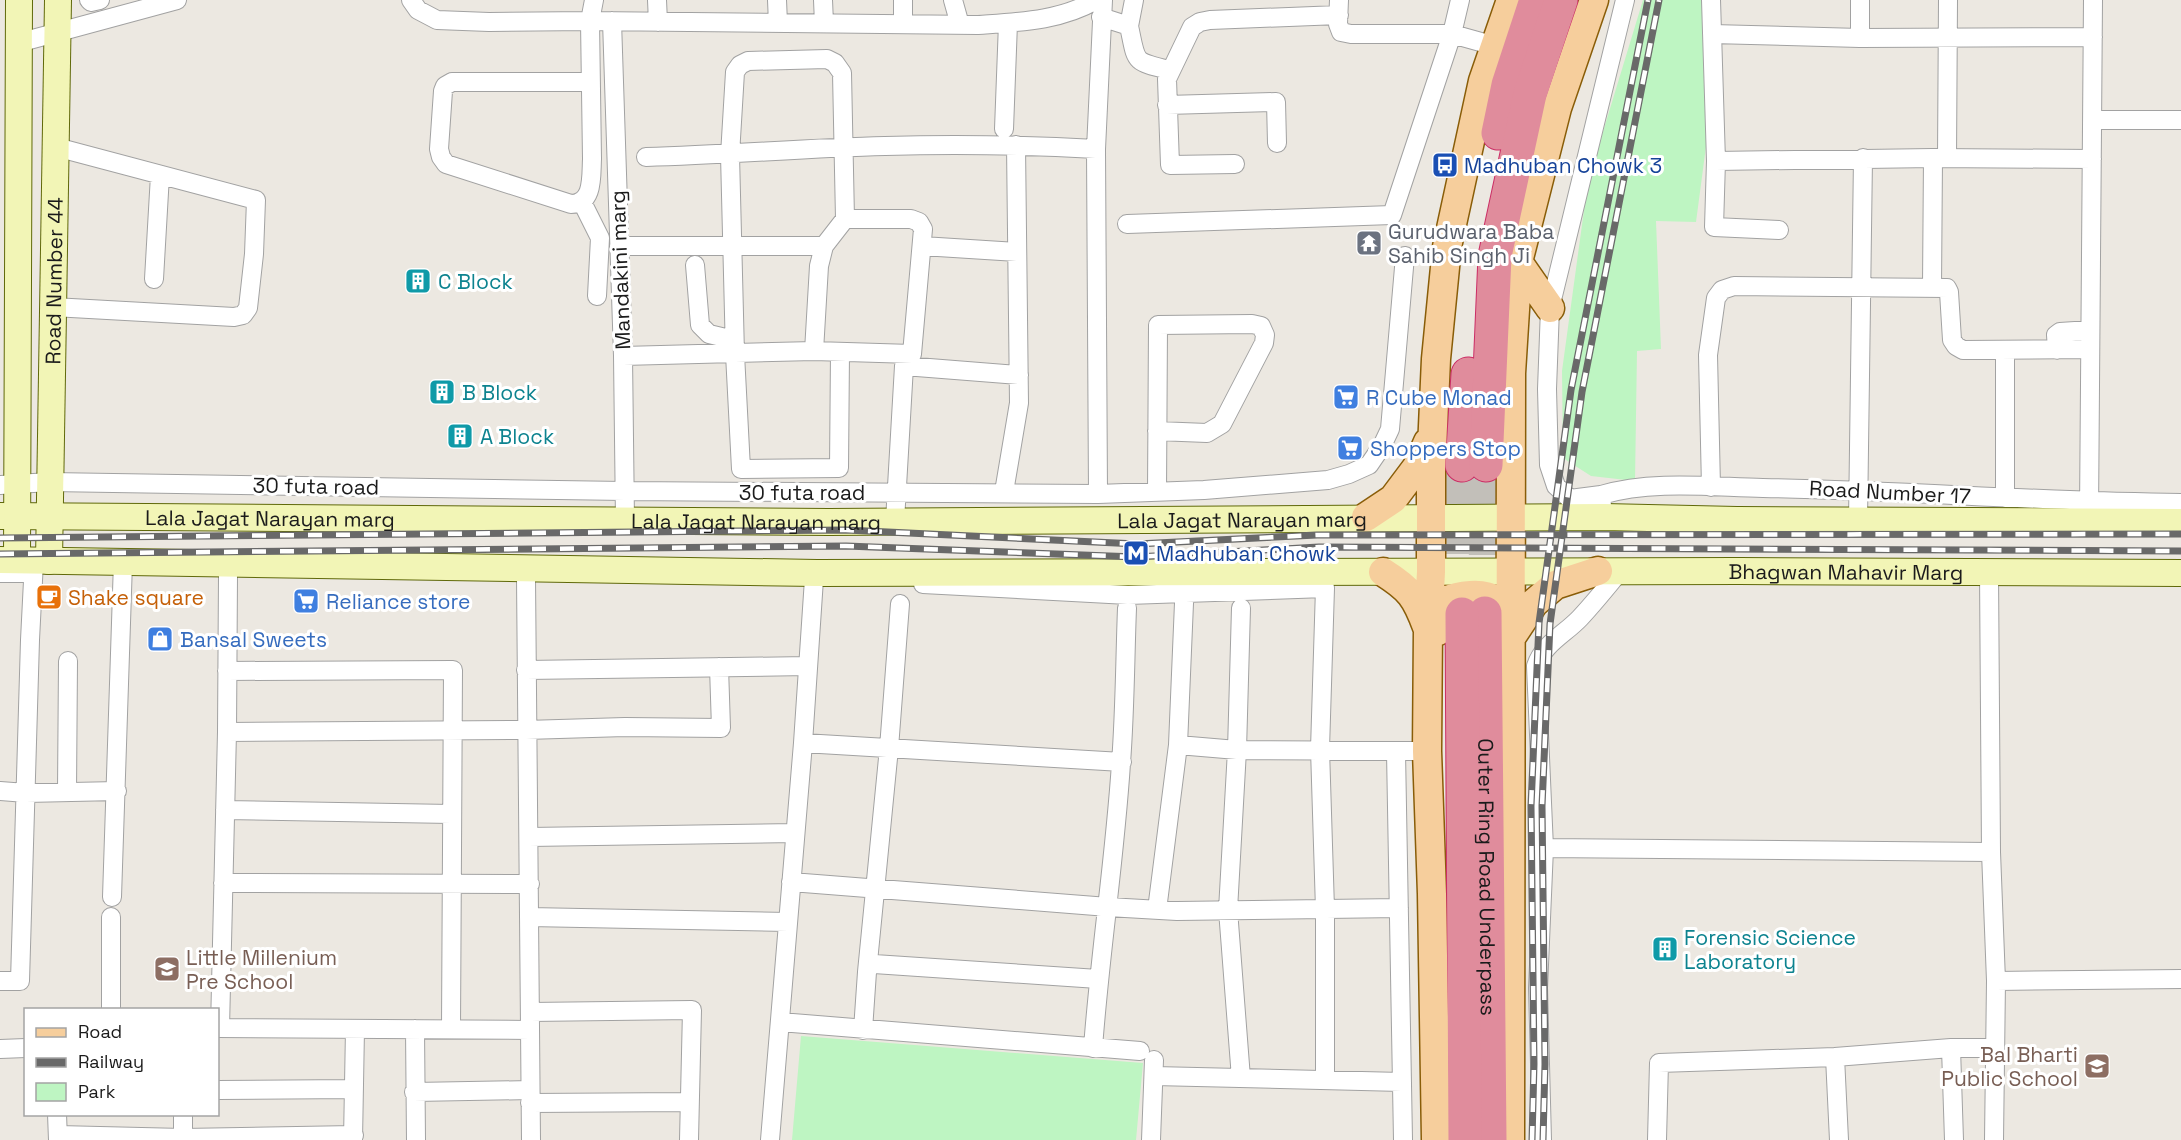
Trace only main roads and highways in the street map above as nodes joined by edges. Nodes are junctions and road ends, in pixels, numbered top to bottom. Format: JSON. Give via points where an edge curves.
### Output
{"nodes":[{"id":1,"x":19,"y":0,"type":"edge"},
{"id":2,"x":58,"y":0,"type":"edge"},
{"id":3,"x":1510,"y":0,"type":"edge"},
{"id":4,"x":1536,"y":0,"type":"edge"},
{"id":5,"x":1561,"y":0,"type":"edge"},
{"id":6,"x":1594,"y":0,"type":"edge"},
{"id":7,"x":1518,"y":262,"type":"junction"},
{"id":8,"x":1550,"y":308,"type":"road end"},
{"id":9,"x":1433,"y":432,"type":"junction"},
{"id":10,"x":9,"y":485,"type":"edge"},
{"id":11,"x":9,"y":516,"type":"edge"},
{"id":12,"x":49,"y":516,"type":"junction"},
{"id":13,"x":1366,"y":517,"type":"junction"},
{"id":14,"x":1431,"y":518,"type":"junction"},
{"id":15,"x":1511,"y":518,"type":"junction"},
{"id":16,"x":2181,"y":522,"type":"edge"},
{"id":17,"x":22,"y":565,"type":"edge"},
{"id":18,"x":1511,"y":571,"type":"junction"},
{"id":19,"x":1609,"y":571,"type":"junction"},
{"id":20,"x":1383,"y":572,"type":"junction"},
{"id":21,"x":1431,"y":572,"type":"junction"},
{"id":22,"x":2181,"y":573,"type":"edge"},
{"id":23,"x":1428,"y":628,"type":"junction"},
{"id":24,"x":1510,"y":639,"type":"junction"},
{"id":25,"x":1432,"y":894,"type":"junction"},
{"id":26,"x":1436,"y":1140,"type":"edge"},
{"id":27,"x":1465,"y":1140,"type":"edge"},
{"id":28,"x":1490,"y":1140,"type":"edge"},
{"id":29,"x":1510,"y":1140,"type":"edge"}],
"edges":[{"from":1,"to":10,"type":"main road","name":"Road Number 44"},
{"from":2,"to":12,"type":"main road","name":"Road Number 44"},
{"from":3,"to":9,"type":"main road","via":[[1483,81],[1447,248]]},
{"from":4,"to":5,"type":"highway","via":[[1508,85],[1475,251],[1474,465],[1495,256],[1530,94]]},
{"from":6,"to":7,"type":"main road","via":[[1557,108]]},
{"from":7,"to":8,"type":"main road"},
{"from":7,"to":15,"type":"main road","via":[[1511,373]]},
{"from":9,"to":13,"type":"main road","via":[[1417,467],[1393,499]]},
{"from":9,"to":14,"type":"main road"},
{"from":10,"to":11,"type":"main road","name":"Road Number 44"},
{"from":11,"to":12,"type":"main road","name":"Lala Jagat Narayan marg"},
{"from":11,"to":17,"type":"main road","name":"Road Number 44"},
{"from":12,"to":13,"type":"main road","name":"Lala Jagat Narayan marg","via":[[895,521]]},
{"from":12,"to":17,"type":"main road","name":"Road Number 44"},
{"from":13,"to":14,"type":"main road","name":"Lala Jagat Narayan marg"},
{"from":14,"to":15,"type":"main road","name":"Lala Jagat Narayan marg"},
{"from":14,"to":21,"type":"main road"},
{"from":15,"to":16,"type":"main road","via":[[1602,506],[1858,521],[2089,512]]},
{"from":15,"to":18,"type":"main road"},
{"from":17,"to":20,"type":"main road","via":[[1324,580]]},
{"from":18,"to":19,"type":"main road","name":"Bhagwan Mahavir Marg"},
{"from":18,"to":21,"type":"main road"},
{"from":18,"to":24,"type":"main road"},
{"from":19,"to":22,"type":"main road","name":"Bhagwan Mahavir Marg"},
{"from":19,"to":24,"type":"main road","via":[[1555,585],[1534,603]]},
{"from":20,"to":21,"type":"main road"},
{"from":20,"to":23,"type":"main road","via":[[1405,585],[1419,603]]},
{"from":21,"to":23,"type":"main road"},
{"from":23,"to":25,"type":"main road"},
{"from":24,"to":25,"type":"main road","via":[[1499,604],[1492,597],[1478,595],[1444,601],[1439,614],[1436,657],[1438,851]]},
{"from":24,"to":29,"type":"main road"},
{"from":25,"to":26,"type":"main road"},
{"from":27,"to":28,"type":"highway","name":"Outer Ring Road Underpass","via":[[1474,613]]}]}
